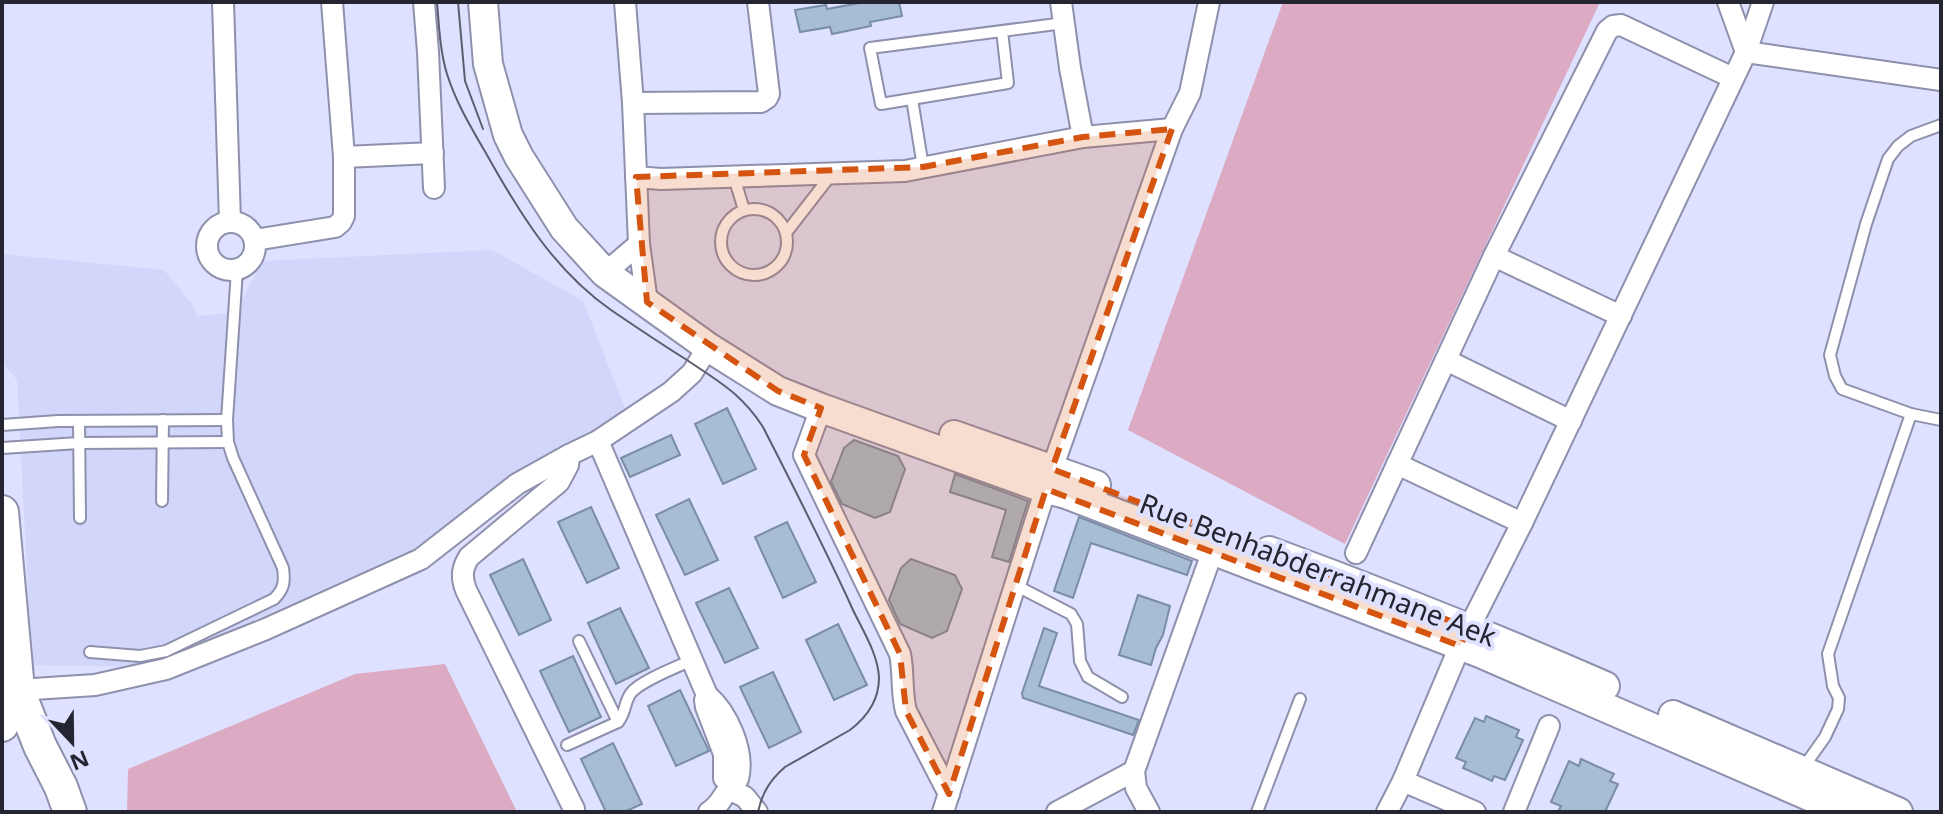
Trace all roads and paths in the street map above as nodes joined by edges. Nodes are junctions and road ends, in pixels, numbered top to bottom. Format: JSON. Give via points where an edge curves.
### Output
{"nodes":[{"id":1,"x":223,"y":2,"type":"edge"},
{"id":2,"x":332,"y":2,"type":"edge"},
{"id":3,"x":424,"y":2,"type":"edge"},
{"id":4,"x":483,"y":2,"type":"edge"},
{"id":5,"x":625,"y":2,"type":"edge"},
{"id":6,"x":758,"y":2,"type":"edge"},
{"id":7,"x":1209,"y":2,"type":"edge"},
{"id":8,"x":1728,"y":2,"type":"edge"},
{"id":9,"x":1763,"y":2,"type":"edge"},
{"id":10,"x":1062,"y":12,"type":"edge"},
{"id":11,"x":1002,"y":31,"type":"junction"},
{"id":12,"x":1746,"y":52,"type":"junction"},
{"id":13,"x":1733,"y":78,"type":"junction"},
{"id":14,"x":1941,"y":80,"type":"edge"},
{"id":15,"x":912,"y":99,"type":"junction"},
{"id":16,"x":633,"y":103,"type":"junction"},
{"id":17,"x":1941,"y":125,"type":"edge"},
{"id":18,"x":1172,"y":129,"type":"junction"},
{"id":19,"x":1083,"y":137,"type":"junction"},
{"id":20,"x":433,"y":153,"type":"junction"},
{"id":21,"x":344,"y":157,"type":"junction"},
{"id":22,"x":923,"y":167,"type":"junction"},
{"id":23,"x":832,"y":174,"type":"junction"},
{"id":24,"x":636,"y":177,"type":"junction"},
{"id":25,"x":734,"y":177,"type":"junction"},
{"id":26,"x":434,"y":188,"type":"dead end"},
{"id":27,"x":744,"y":210,"type":"junction"},
{"id":28,"x":230,"y":222,"type":"junction"},
{"id":29,"x":786,"y":233,"type":"junction"},
{"id":30,"x":255,"y":240,"type":"junction"},
{"id":31,"x":639,"y":244,"type":"junction"},
{"id":32,"x":1494,"y":256,"type":"junction"},
{"id":33,"x":237,"y":270,"type":"junction"},
{"id":34,"x":605,"y":273,"type":"junction"},
{"id":35,"x":647,"y":302,"type":"junction"},
{"id":36,"x":1621,"y":316,"type":"junction"},
{"id":37,"x":717,"y":352,"type":"junction"},
{"id":38,"x":1446,"y":360,"type":"junction"},
{"id":39,"x":821,"y":408,"type":"junction"},
{"id":40,"x":1911,"y":414,"type":"junction"},
{"id":41,"x":163,"y":420,"type":"junction"},
{"id":42,"x":227,"y":420,"type":"junction"},
{"id":43,"x":1941,"y":420,"type":"edge"},
{"id":44,"x":79,"y":421,"type":"junction"},
{"id":45,"x":1571,"y":421,"type":"junction"},
{"id":46,"x":2,"y":425,"type":"edge"},
{"id":47,"x":598,"y":441,"type":"junction"},
{"id":48,"x":162,"y":442,"type":"junction"},
{"id":49,"x":228,"y":442,"type":"junction"},
{"id":50,"x":79,"y":443,"type":"junction"},
{"id":51,"x":2,"y":448,"type":"edge"},
{"id":52,"x":569,"y":455,"type":"junction"},
{"id":53,"x":1397,"y":464,"type":"junction"},
{"id":54,"x":1049,"y":479,"type":"junction"},
{"id":55,"x":162,"y":501,"type":"dead end"},
{"id":56,"x":2,"y":512,"type":"edge"},
{"id":57,"x":80,"y":518,"type":"dead end"},
{"id":58,"x":1522,"y":523,"type":"junction"},
{"id":59,"x":1213,"y":550,"type":"junction"},
{"id":60,"x":1356,"y":553,"type":"dead end"},
{"id":61,"x":1015,"y":585,"type":"junction"},
{"id":62,"x":1464,"y":637,"type":"junction"},
{"id":63,"x":579,"y":641,"type":"dead end"},
{"id":64,"x":90,"y":652,"type":"dead end"},
{"id":65,"x":692,"y":660,"type":"junction"},
{"id":66,"x":18,"y":690,"type":"junction"},
{"id":67,"x":1122,"y":697,"type":"dead end"},
{"id":68,"x":1300,"y":699,"type":"dead end"},
{"id":69,"x":618,"y":722,"type":"junction"},
{"id":70,"x":2,"y":725,"type":"edge"},
{"id":71,"x":1549,"y":726,"type":"dead end"},
{"id":72,"x":567,"y":745,"type":"dead end"},
{"id":73,"x":1801,"y":770,"type":"junction"},
{"id":74,"x":1134,"y":771,"type":"junction"},
{"id":75,"x":1403,"y":781,"type":"junction"},
{"id":76,"x":730,"y":786,"type":"junction"},
{"id":77,"x":946,"y":803,"type":"edge"},
{"id":78,"x":574,"y":809,"type":"dead end"},
{"id":79,"x":70,"y":812,"type":"edge"},
{"id":80,"x":709,"y":812,"type":"edge"},
{"id":81,"x":757,"y":812,"type":"edge"},
{"id":82,"x":1057,"y":812,"type":"edge"},
{"id":83,"x":1149,"y":812,"type":"edge"},
{"id":84,"x":1257,"y":812,"type":"edge"},
{"id":85,"x":1387,"y":812,"type":"edge"},
{"id":86,"x":1475,"y":812,"type":"edge"},
{"id":87,"x":1514,"y":812,"type":"edge"},
{"id":88,"x":1846,"y":812,"type":"edge"},
{"id":89,"x":1898,"y":812,"type":"edge"}],
"edges":[{"from":1,"to":28,"type":"street"},
{"from":2,"to":21,"type":"street"},
{"from":3,"to":20,"type":"street"},
{"from":4,"to":34,"type":"main road","name":"Rue Benhabderrahmane Aek","via":[[488,64],[508,135],[564,228]]},
{"from":5,"to":16,"type":"street"},
{"from":6,"to":16,"type":"street","via":[[767,98]]},
{"from":7,"to":18,"type":"street","via":[[1190,93]]},
{"from":8,"to":12,"type":"street"},
{"from":9,"to":12,"type":"street"},
{"from":10,"to":11,"type":"lane"},
{"from":10,"to":19,"type":"street"},
{"from":11,"to":15,"type":"lane","via":[[1008,83]]},
{"from":11,"to":15,"type":"lane","via":[[870,48],[881,104]]},
{"from":12,"to":13,"type":"street"},
{"from":12,"to":14,"type":"street"},
{"from":13,"to":32,"type":"street","via":[[1621,25],[1613,26]]},
{"from":13,"to":36,"type":"street"},
{"from":15,"to":22,"type":"lane"},
{"from":16,"to":24,"type":"street"},
{"from":17,"to":40,"type":"lane","via":[[1911,136],[1888,159],[1830,355],[1842,389]]},
{"from":18,"to":19,"type":"street"},
{"from":18,"to":54,"type":"street"},
{"from":19,"to":22,"type":"street"},
{"from":20,"to":21,"type":"street"},
{"from":20,"to":26,"type":"street"},
{"from":21,"to":30,"type":"street","via":[[341,222]]},
{"from":22,"to":23,"type":"street"},
{"from":23,"to":25,"type":"street"},
{"from":23,"to":29,"type":"lane"},
{"from":24,"to":25,"type":"street"},
{"from":24,"to":31,"type":"street"},
{"from":25,"to":27,"type":"lane"},
{"from":27,"to":29,"type":"lane","via":[[765,211]]},
{"from":27,"to":29,"type":"lane","via":[[722,232],[722,253],[736,270],[769,272],[784,255]]},
{"from":28,"to":30,"type":"street","via":[[246,226]]},
{"from":28,"to":33,"type":"street","via":[[210,234],[207,250],[214,264]]},
{"from":30,"to":33,"type":"street","via":[[254,255]]},
{"from":31,"to":34,"type":"street"},
{"from":31,"to":35,"type":"street"},
{"from":32,"to":36,"type":"street"},
{"from":32,"to":38,"type":"street"},
{"from":33,"to":42,"type":"lane"},
{"from":34,"to":35,"type":"main road","name":"Rue Benhabderrahmane Aek"},
{"from":35,"to":37,"type":"main road","name":"Rue Benhabderrahmane Aek"},
{"from":36,"to":45,"type":"street"},
{"from":37,"to":39,"type":"main road","name":"Rue Benhabderrahmane Aek","via":[[778,391]]},
{"from":37,"to":47,"type":"street","via":[[671,392]]},
{"from":37,"to":54,"type":"main road","name":"Rue Benhabderrahmane Aek"},
{"from":38,"to":45,"type":"street"},
{"from":38,"to":53,"type":"street"},
{"from":39,"to":54,"type":"main road","name":"Rue Benhabderrahmane Aek"},
{"from":39,"to":77,"type":"street","via":[[804,455],[900,654],[906,711]]},
{"from":40,"to":43,"type":"lane"},
{"from":40,"to":73,"type":"lane","via":[[1828,654],[1838,709]]},
{"from":41,"to":42,"type":"lane"},
{"from":41,"to":44,"type":"lane"},
{"from":41,"to":48,"type":"lane"},
{"from":42,"to":49,"type":"lane"},
{"from":44,"to":46,"type":"lane"},
{"from":44,"to":50,"type":"lane"},
{"from":45,"to":58,"type":"street"},
{"from":47,"to":52,"type":"street"},
{"from":47,"to":65,"type":"street"},
{"from":48,"to":49,"type":"lane"},
{"from":48,"to":50,"type":"lane"},
{"from":48,"to":55,"type":"lane"},
{"from":49,"to":64,"type":"lane","via":[[283,568],[282,592],[166,651],[140,656]]},
{"from":50,"to":51,"type":"lane"},
{"from":50,"to":57,"type":"lane"},
{"from":52,"to":66,"type":"street","via":[[517,484],[421,559],[266,629],[166,669],[95,685]]},
{"from":52,"to":78,"type":"street","via":[[559,482],[469,557],[462,576]]},
{"from":53,"to":58,"type":"street"},
{"from":53,"to":60,"type":"street"},
{"from":54,"to":59,"type":"main road","name":"Rue Benhabderrahmane Aek","via":[[1066,494]]},
{"from":54,"to":61,"type":"street"},
{"from":54,"to":62,"type":"main road","name":"Rue Benhabderrahmane Aek","via":[[1400,600]]},
{"from":56,"to":66,"type":"main road"},
{"from":58,"to":62,"type":"street"},
{"from":59,"to":62,"type":"main road","name":"Rue Benhabderrahmane Aek"},
{"from":59,"to":74,"type":"street"},
{"from":61,"to":67,"type":"lane","via":[[1071,614],[1088,677]]},
{"from":61,"to":77,"type":"street"},
{"from":62,"to":73,"type":"main road","name":"Rue Benhabderrahmane Aek"},
{"from":62,"to":75,"type":"street"},
{"from":62,"to":88,"type":"main road","name":"Rue Benhabderrahmane Aek"},
{"from":63,"to":69,"type":"lane"},
{"from":65,"to":69,"type":"lane","via":[[637,687]]},
{"from":65,"to":76,"type":"street","via":[[707,695]]},
{"from":66,"to":70,"type":"main road","via":[[5,705]]},
{"from":66,"to":79,"type":"main road"},
{"from":68,"to":84,"type":"lane"},
{"from":69,"to":72,"type":"lane"},
{"from":71,"to":87,"type":"street"},
{"from":73,"to":89,"type":"main road","name":"Rue Benhabderrahmane Aek"},
{"from":74,"to":82,"type":"street"},
{"from":74,"to":83,"type":"street"},
{"from":75,"to":85,"type":"street"},
{"from":75,"to":86,"type":"street"},
{"from":76,"to":80,"type":"street"},
{"from":76,"to":81,"type":"street"}]}
